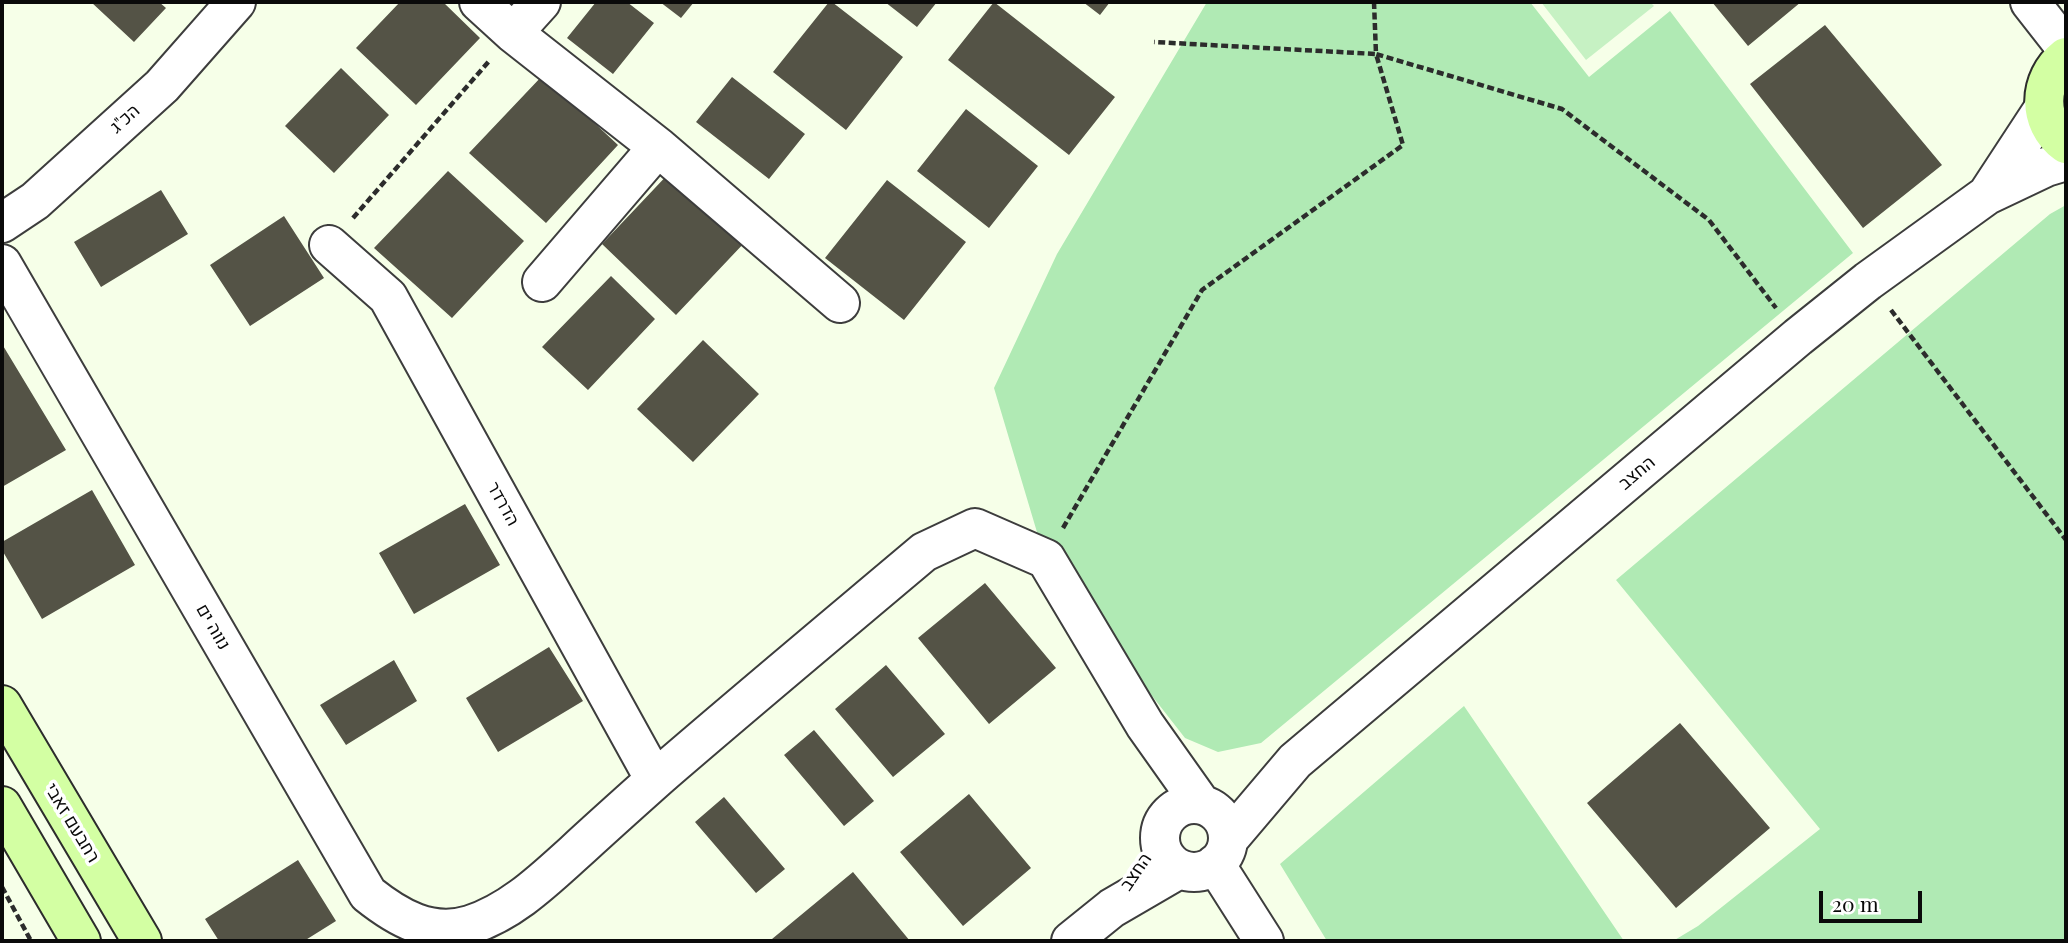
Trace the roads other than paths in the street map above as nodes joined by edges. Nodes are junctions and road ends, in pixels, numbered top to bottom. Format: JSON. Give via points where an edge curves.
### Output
{"nodes":[{"id":1,"x":236,"y":2,"type":"edge"},
{"id":2,"x":479,"y":2,"type":"edge"},
{"id":3,"x":541,"y":2,"type":"edge"},
{"id":4,"x":2030,"y":2,"type":"edge"},
{"id":5,"x":513,"y":33,"type":"junction"},
{"id":6,"x":2066,"y":48,"type":"edge"},
{"id":7,"x":2066,"y":57,"type":"edge"},
{"id":8,"x":2044,"y":108,"type":"junction"},
{"id":9,"x":2066,"y":144,"type":"edge"},
{"id":10,"x":658,"y":148,"type":"junction"},
{"id":11,"x":2066,"y":161,"type":"edge"},
{"id":12,"x":1987,"y":195,"type":"junction"},
{"id":13,"x":2,"y":223,"type":"edge"},
{"id":14,"x":329,"y":245,"type":"road end"},
{"id":15,"x":2,"y":264,"type":"edge"},
{"id":16,"x":542,"y":282,"type":"dead end"},
{"id":17,"x":840,"y":303,"type":"dead end"},
{"id":18,"x":2,"y":705,"type":"edge"},
{"id":19,"x":655,"y":780,"type":"junction"},
{"id":20,"x":2,"y":806,"type":"edge"},
{"id":21,"x":1195,"y":834,"type":"junction"},
{"id":22,"x":82,"y":941,"type":"edge"},
{"id":23,"x":142,"y":941,"type":"edge"},
{"id":24,"x":1071,"y":941,"type":"edge"},
{"id":25,"x":1264,"y":941,"type":"edge"}],
"edges":[{"from":1,"to":13,"type":"street","name":"הכ\"ג","via":[[162,86],[35,201]]},
{"from":2,"to":5,"type":"street"},
{"from":3,"to":5,"type":"street"},
{"from":4,"to":6,"type":"street"},
{"from":5,"to":10,"type":"street"},
{"from":7,"to":8,"type":"street","via":[[2049,76]]},
{"from":8,"to":9,"type":"street","via":[[2048,123]]},
{"from":8,"to":12,"type":"street","name":"החצב"},
{"from":10,"to":16,"type":"street"},
{"from":10,"to":17,"type":"street"},
{"from":11,"to":12,"type":"street","name":"החצב"},
{"from":12,"to":21,"type":"street","name":"החצב","via":[[1798,337],[1295,761]]},
{"from":14,"to":19,"type":"street","name":"הדרדר","via":[[388,297]]},
{"from":15,"to":19,"type":"street","name":"נווה ים","via":[[369,894],[391,912],[418,925],[443,929],[469,925],[502,911],[536,887]]},
{"from":18,"to":23,"type":"street","name":"רחבעם זאבי"},
{"from":19,"to":21,"type":"street","name":"נווה ים","via":[[924,552],[975,528],[1045,559],[1145,725]]},
{"from":20,"to":22,"type":"street"},
{"from":21,"to":24,"type":"street","name":"החצב"},
{"from":21,"to":25,"type":"street"}]}
